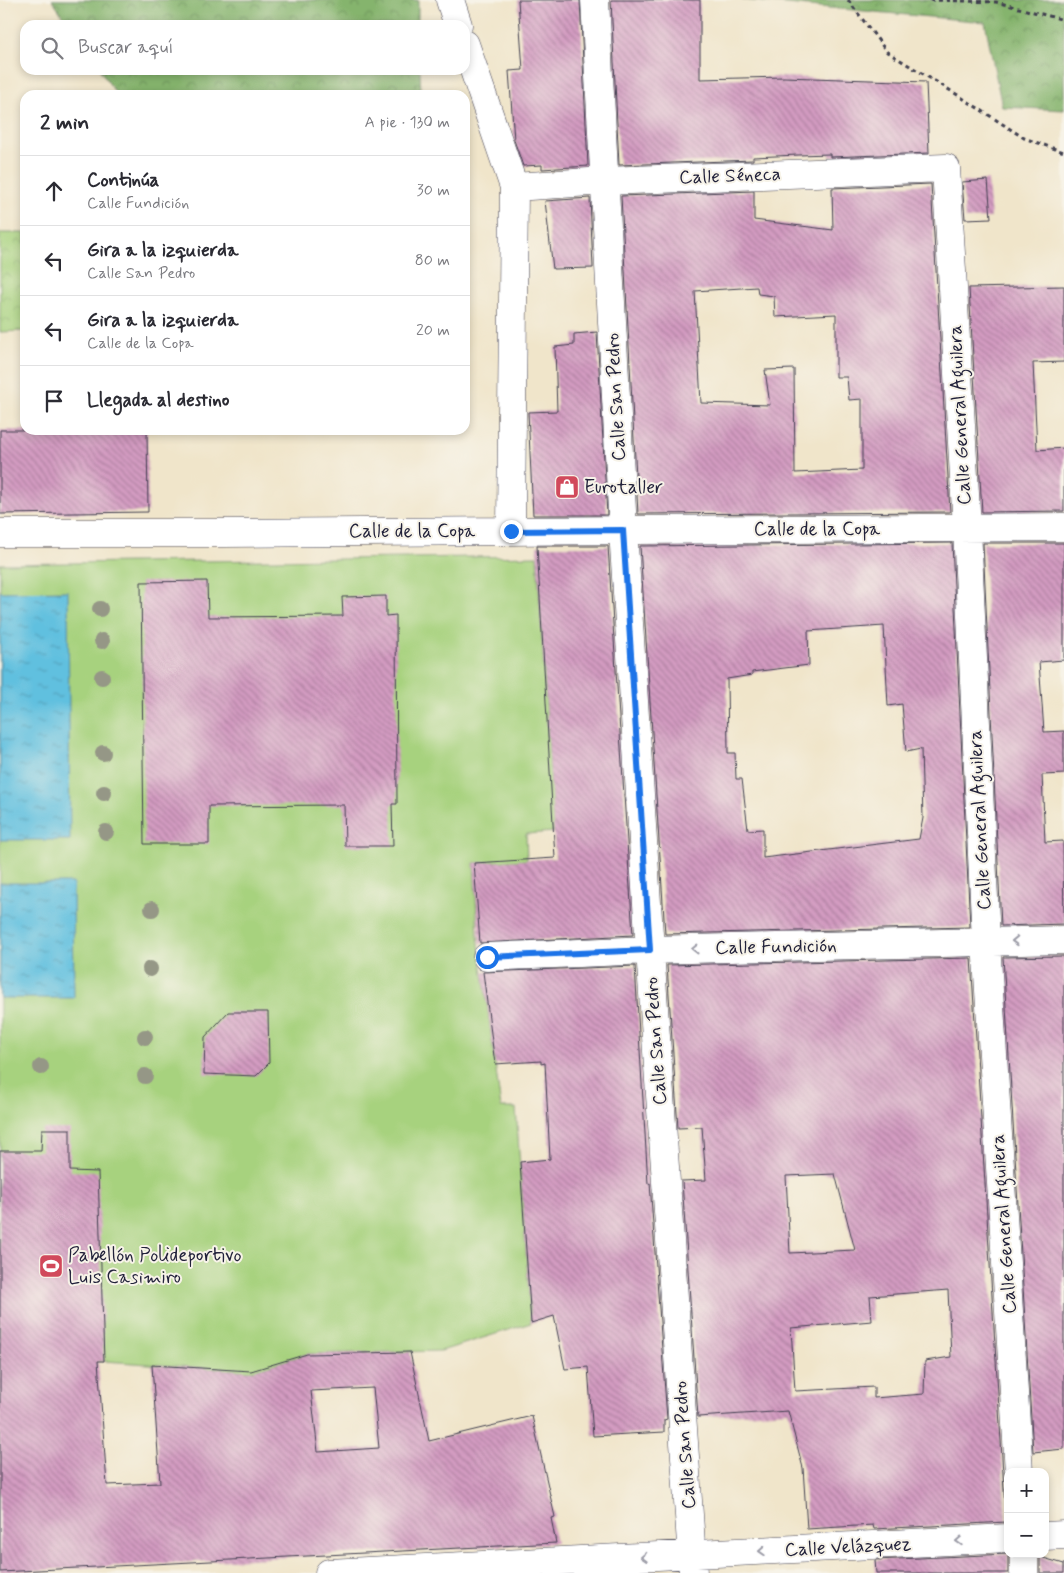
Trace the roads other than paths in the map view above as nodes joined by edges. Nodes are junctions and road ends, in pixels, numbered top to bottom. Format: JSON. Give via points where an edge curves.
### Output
{"nodes":[{"id":1,"x":450,"y":0,"type":"edge"},
{"id":2,"x":595,"y":0,"type":"edge"},
{"id":3,"x":456,"y":20,"type":"edge"},
{"id":4,"x":470,"y":59,"type":"edge"},
{"id":5,"x":946,"y":168,"type":"joint"},
{"id":6,"x":605,"y":181,"type":"junction"},
{"id":7,"x":514,"y":187,"type":"junction"},
{"id":8,"x":1064,"y":527,"type":"edge"},
{"id":9,"x":967,"y":528,"type":"junction"},
{"id":10,"x":623,"y":530,"type":"junction"},
{"id":11,"x":511,"y":531,"type":"junction"},
{"id":12,"x":0,"y":533,"type":"edge"},
{"id":13,"x":1064,"y":940,"type":"edge"},
{"id":14,"x":986,"y":942,"type":"junction"},
{"id":15,"x":650,"y":950,"type":"junction"},
{"id":16,"x":487,"y":957,"type":"dead end"},
{"id":17,"x":1019,"y":1468,"type":"edge"},
{"id":18,"x":1064,"y":1535,"type":"edge"},
{"id":19,"x":1049,"y":1536,"type":"edge"},
{"id":20,"x":1004,"y":1538,"type":"edge"},
{"id":21,"x":1024,"y":1558,"type":"edge"},
{"id":22,"x":693,"y":1564,"type":"edge"},
{"id":23,"x":329,"y":1573,"type":"edge"},
{"id":24,"x":1024,"y":1573,"type":"edge"}],
"edges":[{"from":1,"to":3,"type":"street"},
{"from":2,"to":6,"type":"street","name":"Calle San Pedro"},
{"from":4,"to":7,"type":"street"},
{"from":5,"to":6,"type":"street","name":"Calle Séneca"},
{"from":5,"to":9,"type":"street","name":"Calle General Aguilera"},
{"from":6,"to":7,"type":"street","name":"Calle Séneca"},
{"from":6,"to":10,"type":"street","name":"Calle San Pedro"},
{"from":7,"to":11,"type":"street"},
{"from":8,"to":9,"type":"street","name":"Calle de la Copa"},
{"from":9,"to":10,"type":"street","name":"Calle de la Copa"},
{"from":9,"to":14,"type":"street","name":"Calle General Aguilera"},
{"from":10,"to":11,"type":"street","name":"Calle de la Copa"},
{"from":10,"to":15,"type":"street","name":"Calle San Pedro"},
{"from":11,"to":12,"type":"street","name":"Calle de la Copa"},
{"from":13,"to":14,"type":"street","name":"Calle Fundición","one_way":true},
{"from":14,"to":15,"type":"street","name":"Calle Fundición","one_way":true},
{"from":14,"to":17,"type":"street","name":"Calle General Aguilera"},
{"from":15,"to":16,"type":"street","name":"Calle Fundición"},
{"from":15,"to":22,"type":"street","name":"Calle San Pedro"},
{"from":18,"to":19,"type":"street"},
{"from":20,"to":22,"type":"street","name":"Calle Velázquez","one_way":true},
{"from":21,"to":24,"type":"street"},
{"from":22,"to":23,"type":"street","name":"Calle Velázquez","one_way":true}]}
